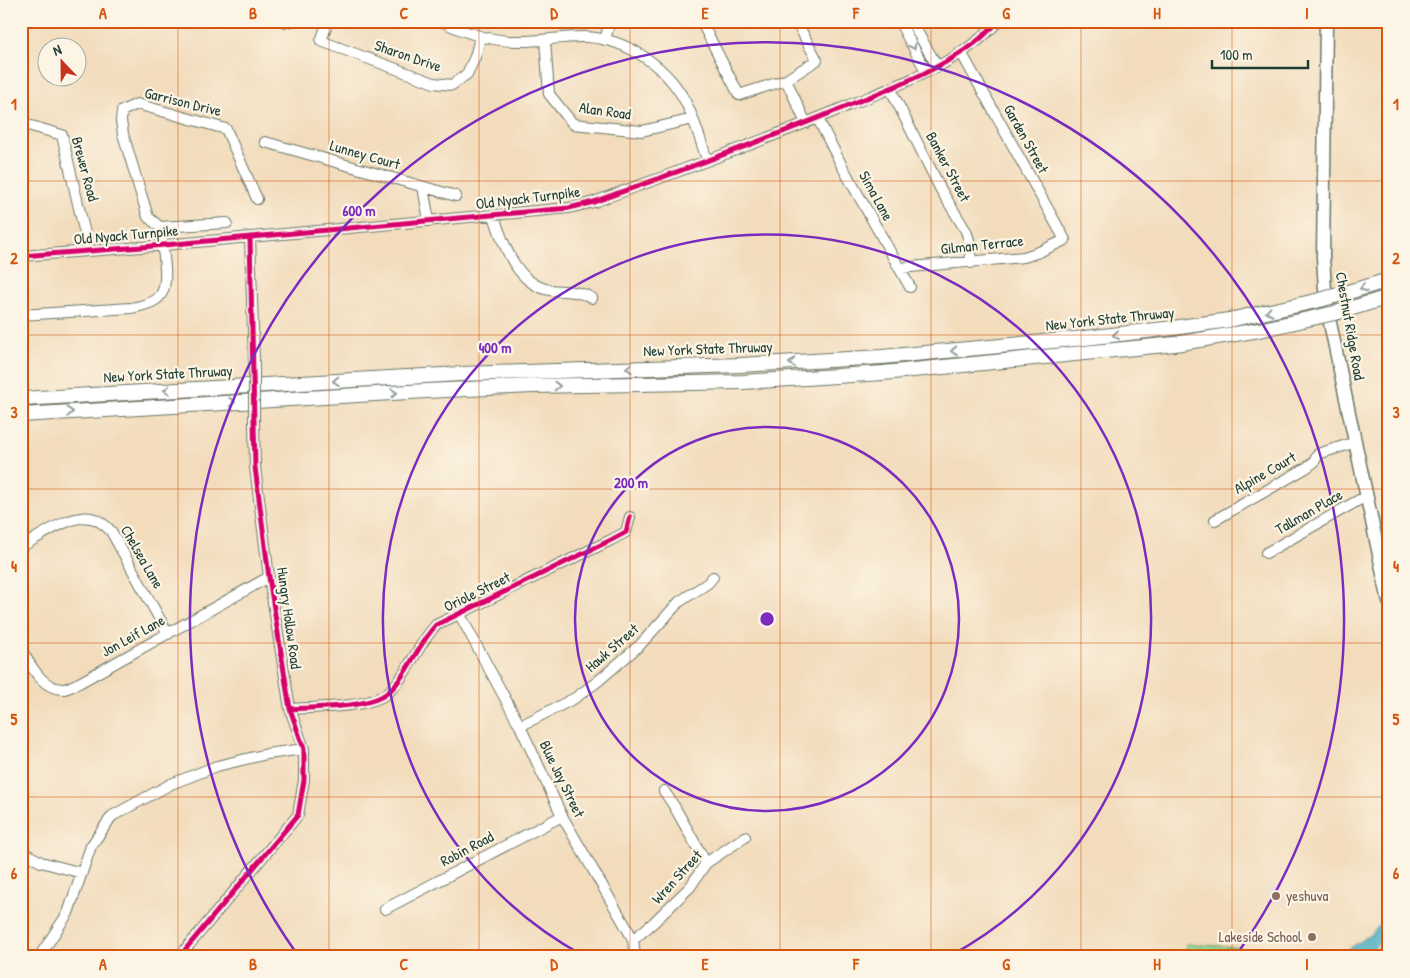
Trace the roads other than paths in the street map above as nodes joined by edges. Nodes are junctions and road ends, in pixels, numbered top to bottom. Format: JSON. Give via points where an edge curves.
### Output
{"nodes":[{"id":1,"x":291,"y":21,"type":"edge"},
{"id":2,"x":328,"y":21,"type":"edge"},
{"id":3,"x":441,"y":21,"type":"edge"},
{"id":4,"x":610,"y":21,"type":"edge"},
{"id":5,"x":701,"y":21,"type":"edge"},
{"id":6,"x":796,"y":21,"type":"edge"},
{"id":7,"x":899,"y":21,"type":"edge"},
{"id":8,"x":911,"y":21,"type":"edge"},
{"id":9,"x":999,"y":21,"type":"edge"},
{"id":10,"x":1326,"y":21,"type":"edge"},
{"id":11,"x":286,"y":22,"type":"edge"},
{"id":12,"x":480,"y":37,"type":"junction"},
{"id":13,"x":545,"y":40,"type":"junction"},
{"id":14,"x":605,"y":40,"type":"junction"},
{"id":15,"x":961,"y":52,"type":"junction"},
{"id":16,"x":937,"y":66,"type":"junction"},
{"id":17,"x":926,"y":71,"type":"junction"},
{"id":18,"x":786,"y":80,"type":"junction"},
{"id":19,"x":890,"y":88,"type":"junction"},
{"id":20,"x":693,"y":119,"type":"junction"},
{"id":21,"x":818,"y":119,"type":"junction"},
{"id":22,"x":21,"y":123,"type":"edge"},
{"id":23,"x":806,"y":123,"type":"junction"},
{"id":24,"x":265,"y":142,"type":"dead end"},
{"id":25,"x":707,"y":160,"type":"junction"},
{"id":26,"x":423,"y":187,"type":"junction"},
{"id":27,"x":456,"y":196,"type":"dead end"},
{"id":28,"x":257,"y":199,"type":"dead end"},
{"id":29,"x":494,"y":216,"type":"junction"},
{"id":30,"x":429,"y":221,"type":"junction"},
{"id":31,"x":227,"y":223,"type":"dead end"},
{"id":32,"x":160,"y":227,"type":"junction"},
{"id":33,"x":250,"y":237,"type":"junction"},
{"id":34,"x":1065,"y":240,"type":"joint"},
{"id":35,"x":161,"y":245,"type":"junction"},
{"id":36,"x":89,"y":251,"type":"junction"},
{"id":37,"x":21,"y":256,"type":"edge"},
{"id":38,"x":971,"y":263,"type":"junction"},
{"id":39,"x":899,"y":268,"type":"junction"},
{"id":40,"x":1389,"y":280,"type":"edge"},
{"id":41,"x":910,"y":287,"type":"dead end"},
{"id":42,"x":1389,"y":297,"type":"edge"},
{"id":43,"x":592,"y":298,"type":"dead end"},
{"id":44,"x":21,"y":315,"type":"edge"},
{"id":45,"x":21,"y":398,"type":"edge"},
{"id":46,"x":21,"y":414,"type":"edge"},
{"id":47,"x":1356,"y":442,"type":"junction"},
{"id":48,"x":1367,"y":498,"type":"junction"},
{"id":49,"x":630,"y":517,"type":"dead end"},
{"id":50,"x":1215,"y":520,"type":"dead end"},
{"id":51,"x":21,"y":547,"type":"edge"},
{"id":52,"x":1266,"y":553,"type":"dead end"},
{"id":53,"x":269,"y":577,"type":"junction"},
{"id":54,"x":712,"y":577,"type":"dead end"},
{"id":55,"x":1389,"y":602,"type":"edge"},
{"id":56,"x":460,"y":615,"type":"junction"},
{"id":57,"x":168,"y":634,"type":"junction"},
{"id":58,"x":21,"y":648,"type":"edge"},
{"id":59,"x":290,"y":709,"type":"junction"},
{"id":60,"x":520,"y":726,"type":"junction"},
{"id":61,"x":304,"y":749,"type":"junction"},
{"id":62,"x":664,"y":791,"type":"dead end"},
{"id":63,"x":562,"y":816,"type":"junction"},
{"id":64,"x":745,"y":838,"type":"dead end"},
{"id":65,"x":21,"y":852,"type":"edge"},
{"id":66,"x":706,"y":863,"type":"junction"},
{"id":67,"x":82,"y":873,"type":"junction"},
{"id":68,"x":385,"y":909,"type":"dead end"},
{"id":69,"x":633,"y":940,"type":"junction"},
{"id":70,"x":40,"y":957,"type":"edge"},
{"id":71,"x":179,"y":957,"type":"edge"},
{"id":72,"x":634,"y":957,"type":"edge"}],
"edges":[{"from":1,"to":11,"type":"street"},
{"from":2,"to":12,"type":"street","name":"Sharon Drive","via":[[321,41],[443,84],[452,84],[467,74]]},
{"from":3,"to":12,"type":"street"},
{"from":4,"to":14,"type":"street"},
{"from":5,"to":18,"type":"street","via":[[739,95]]},
{"from":6,"to":18,"type":"street","via":[[817,60]]},
{"from":7,"to":17,"type":"street","one_way":true},
{"from":8,"to":16,"type":"street"},
{"from":9,"to":15,"type":"street","name":"Old Nyack Turnpike"},
{"from":10,"to":47,"type":"main road","name":"Chestnut Ridge Road","via":[[1324,274],[1330,323]]},
{"from":12,"to":13,"type":"street"},
{"from":13,"to":14,"type":"street","via":[[586,37]]},
{"from":13,"to":20,"type":"street","name":"Alan Road","via":[[549,94],[573,124],[642,131]]},
{"from":14,"to":20,"type":"street","via":[[638,53],[654,64],[680,93]]},
{"from":15,"to":16,"type":"street","name":"Old Nyack Turnpike"},
{"from":15,"to":34,"type":"street","name":"Garden Street"},
{"from":16,"to":17,"type":"street","name":"Old Nyack Turnpike"},
{"from":17,"to":19,"type":"street","name":"Old Nyack Turnpike"},
{"from":18,"to":23,"type":"street"},
{"from":19,"to":21,"type":"street","name":"Old Nyack Turnpike"},
{"from":19,"to":38,"type":"street","name":"Banker Street","via":[[941,190],[966,231]]},
{"from":20,"to":25,"type":"street"},
{"from":21,"to":23,"type":"street","name":"Old Nyack Turnpike"},
{"from":21,"to":39,"type":"street","name":"Sima Lane"},
{"from":22,"to":36,"type":"street","name":"Brewer Road","via":[[62,135]]},
{"from":23,"to":25,"type":"street","name":"Old Nyack Turnpike"},
{"from":24,"to":26,"type":"street","name":"Lunney Court"},
{"from":25,"to":29,"type":"street","name":"Old Nyack Turnpike","via":[[594,202]]},
{"from":26,"to":27,"type":"street","name":"Lunney Court"},
{"from":26,"to":30,"type":"street"},
{"from":28,"to":32,"type":"street","name":"Garrison Drive","via":[[226,129],[137,104],[122,111],[123,134],[148,217]]},
{"from":29,"to":30,"type":"street","name":"Old Nyack Turnpike"},
{"from":29,"to":43,"type":"street","via":[[508,254],[533,284],[547,290],[585,293]]},
{"from":30,"to":33,"type":"street","name":"Old Nyack Turnpike"},
{"from":31,"to":32,"type":"street"},
{"from":32,"to":35,"type":"street"},
{"from":33,"to":35,"type":"street","name":"Old Nyack Turnpike"},
{"from":33,"to":53,"type":"street","name":"Hungry Hollow Road","bridge":true,"via":[[255,468]]},
{"from":34,"to":38,"type":"street","name":"Gilman Terrace","via":[[1024,257]]},
{"from":35,"to":36,"type":"street","name":"Old Nyack Turnpike"},
{"from":35,"to":44,"type":"street","via":[[165,285],[159,298],[148,305]]},
{"from":36,"to":37,"type":"street","name":"Old Nyack Turnpike"},
{"from":38,"to":39,"type":"street","name":"Gilman Terrace"},
{"from":39,"to":41,"type":"street","name":"Sima Lane"},
{"from":40,"to":45,"type":"highway","name":"New York State Thruway","one_way":true,"bridge":true,"via":[[1316,301],[1229,320],[1076,339],[882,357],[736,366],[460,374]]},
{"from":46,"to":42,"type":"highway","one_way":true,"bridge":true,"via":[[541,386],[734,382],[892,373],[1175,344],[1250,332],[1340,312]]},
{"from":47,"to":48,"type":"main road","name":"Chestnut Ridge Road"},
{"from":47,"to":50,"type":"street","name":"Alpine Court","via":[[1318,454],[1306,468]]},
{"from":48,"to":52,"type":"street","name":"Tallman Place"},
{"from":48,"to":55,"type":"main road","name":"Chestnut Ridge Road"},
{"from":49,"to":56,"type":"street","name":"Oriole Street","via":[[626,532]]},
{"from":51,"to":57,"type":"street","name":"Chelsea Lane","via":[[72,519],[92,518],[102,523],[110,531]]},
{"from":53,"to":57,"type":"street","name":"Jon Leif Lane"},
{"from":53,"to":59,"type":"street","name":"Hungry Hollow Road"},
{"from":54,"to":60,"type":"street","name":"Hawk Street","via":[[679,602],[640,645],[597,682]]},
{"from":56,"to":59,"type":"street","name":"Oriole Street","via":[[436,625],[402,678],[380,697],[355,703]]},
{"from":56,"to":60,"type":"street","name":"Blue Jay Street"},
{"from":57,"to":58,"type":"street","name":"Jon Leif Lane","via":[[79,683],[61,689],[49,685],[36,673]]},
{"from":59,"to":61,"type":"street","name":"Hungry Hollow Road"},
{"from":60,"to":63,"type":"street","name":"Blue Jay Street"},
{"from":61,"to":67,"type":"street","via":[[217,766],[137,801],[112,816],[91,846]]},
{"from":61,"to":71,"type":"street","name":"Hungry Hollow Road","via":[[304,780],[298,815]]},
{"from":62,"to":66,"type":"street"},
{"from":63,"to":68,"type":"street","name":"Robin Road"},
{"from":63,"to":69,"type":"street","name":"Blue Jay Street"},
{"from":64,"to":66,"type":"street","name":"Wren Street"},
{"from":65,"to":67,"type":"street","via":[[41,862]]},
{"from":66,"to":69,"type":"street","name":"Wren Street","via":[[690,887],[654,924]]},
{"from":67,"to":70,"type":"street","via":[[68,913]]},
{"from":69,"to":72,"type":"street","name":"Blue Jay Street"}]}
